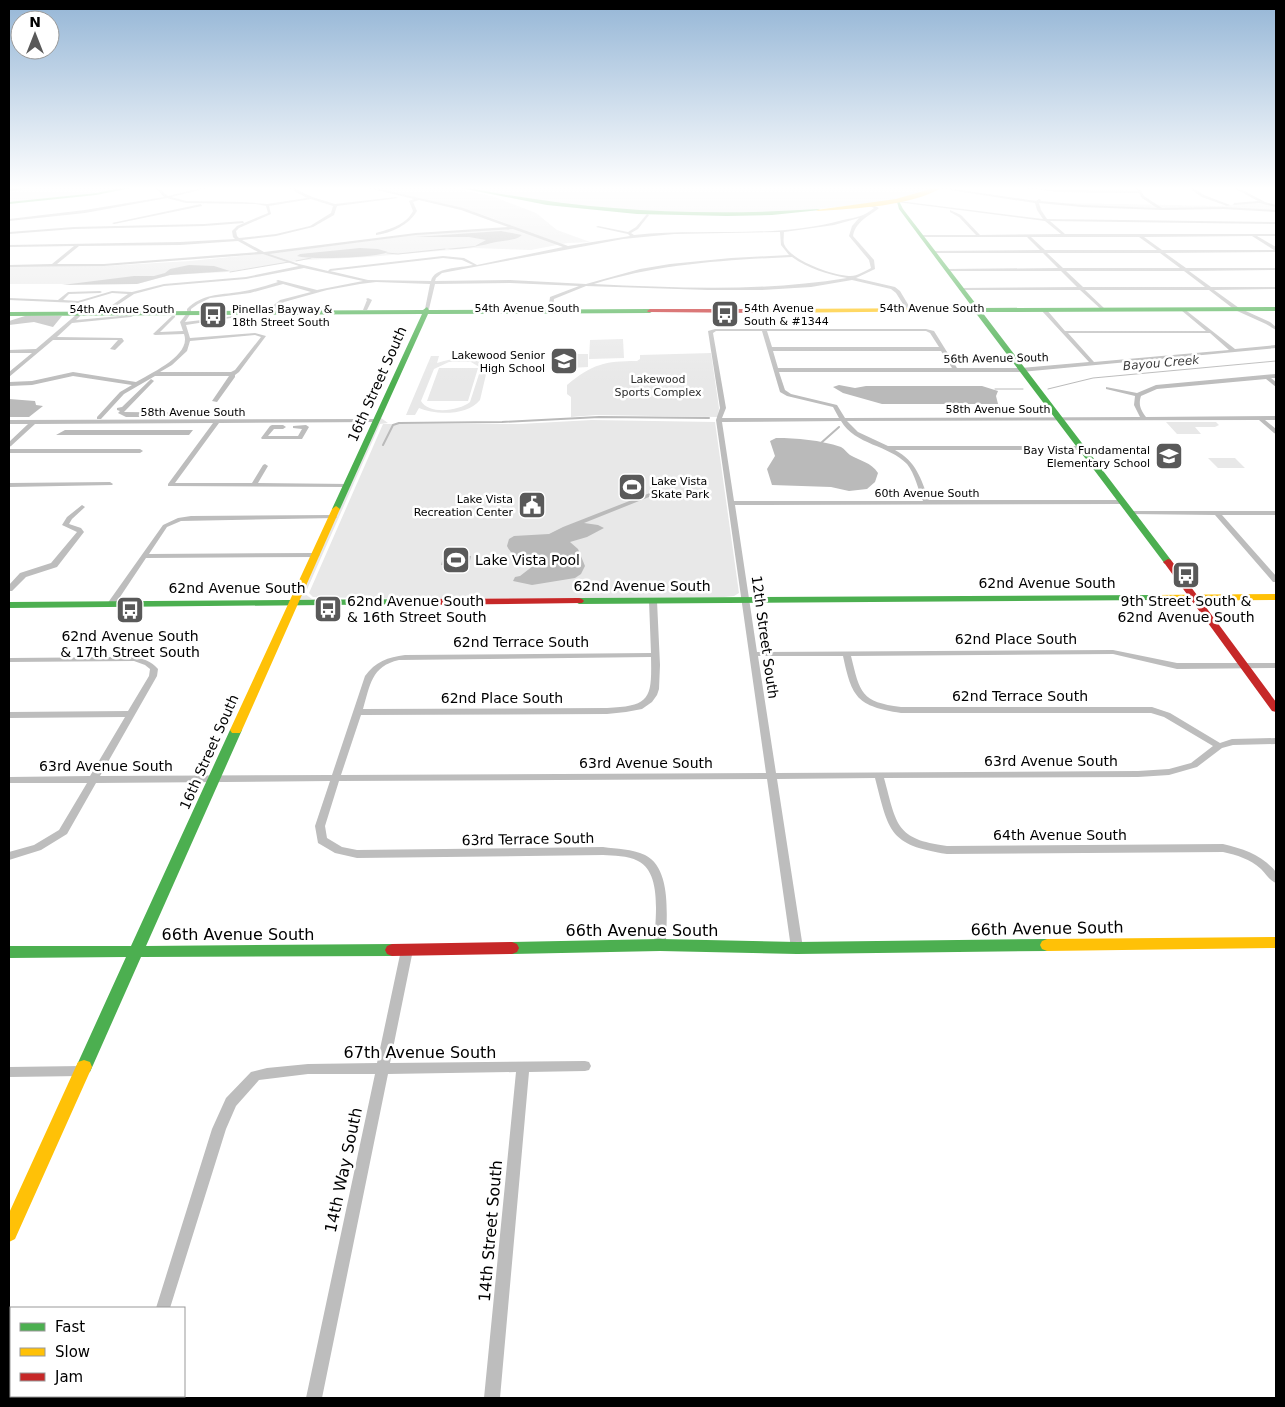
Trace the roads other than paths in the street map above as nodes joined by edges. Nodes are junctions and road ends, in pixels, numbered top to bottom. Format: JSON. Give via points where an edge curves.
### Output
{"nodes":[{"id":1,"x":933,"y":252,"type":"edge"},
{"id":2,"x":1044,"y":252,"type":"edge"},
{"id":3,"x":69,"y":253,"type":"edge"},
{"id":4,"x":258,"y":253,"type":"edge"},
{"id":5,"x":267,"y":253,"type":"edge"},
{"id":6,"x":545,"y":253,"type":"edge"},
{"id":7,"x":790,"y":253,"type":"edge"},
{"id":8,"x":864,"y":253,"type":"edge"},
{"id":9,"x":1163,"y":253,"type":"edge"},
{"id":10,"x":793,"y":256,"type":"junction"},
{"id":11,"x":390,"y":262,"type":"junction"},
{"id":12,"x":9,"y":266,"type":"edge"},
{"id":13,"x":52,"y":266,"type":"junction"},
{"id":14,"x":306,"y":266,"type":"junction"},
{"id":15,"x":477,"y":266,"type":"junction"},
{"id":16,"x":394,"y":267,"type":"dead end"},
{"id":17,"x":1184,"y":269,"type":"junction"},
{"id":18,"x":1276,"y":269,"type":"edge"},
{"id":19,"x":947,"y":270,"type":"junction"},
{"id":20,"x":1062,"y":270,"type":"junction"},
{"id":21,"x":328,"y":271,"type":"junction"},
{"id":22,"x":261,"y":276,"type":"junction"},
{"id":23,"x":853,"y":279,"type":"junction"},
{"id":24,"x":372,"y":281,"type":"junction"},
{"id":25,"x":283,"y":282,"type":"junction"},
{"id":26,"x":432,"y":282,"type":"junction"},
{"id":27,"x":583,"y":285,"type":"junction"},
{"id":28,"x":1210,"y":288,"type":"junction"},
{"id":29,"x":1276,"y":288,"type":"edge"},
{"id":30,"x":961,"y":289,"type":"junction"},
{"id":31,"x":1082,"y":289,"type":"junction"},
{"id":32,"x":112,"y":292,"type":"junction"},
{"id":33,"x":135,"y":292,"type":"junction"},
{"id":34,"x":318,"y":292,"type":"junction"},
{"id":35,"x":9,"y":295,"type":"edge"},
{"id":36,"x":9,"y":299,"type":"edge"},
{"id":37,"x":31,"y":300,"type":"junction"},
{"id":38,"x":59,"y":301,"type":"junction"},
{"id":39,"x":110,"y":309,"type":"junction"},
{"id":40,"x":272,"y":309,"type":"junction"},
{"id":41,"x":1237,"y":309,"type":"junction"},
{"id":42,"x":1276,"y":309,"type":"edge"},
{"id":43,"x":9,"y":310,"type":"edge"},
{"id":44,"x":427,"y":310,"type":"junction"},
{"id":45,"x":550,"y":310,"type":"junction"},
{"id":46,"x":909,"y":310,"type":"junction"},
{"id":47,"x":977,"y":310,"type":"junction"},
{"id":48,"x":1044,"y":310,"type":"junction"},
{"id":49,"x":1103,"y":310,"type":"junction"},
{"id":50,"x":1183,"y":310,"type":"junction"},
{"id":51,"x":189,"y":311,"type":"junction"},
{"id":52,"x":83,"y":312,"type":"junction"},
{"id":53,"x":9,"y":314,"type":"edge"},
{"id":54,"x":132,"y":316,"type":"dead end"},
{"id":55,"x":173,"y":316,"type":"dead end"},
{"id":56,"x":235,"y":317,"type":"dead end"},
{"id":57,"x":71,"y":322,"type":"junction"},
{"id":58,"x":183,"y":324,"type":"junction"},
{"id":59,"x":1276,"y":329,"type":"edge"},
{"id":60,"x":764,"y":330,"type":"junction"},
{"id":61,"x":185,"y":332,"type":"junction"},
{"id":62,"x":1066,"y":332,"type":"junction"},
{"id":63,"x":1211,"y":332,"type":"junction"},
{"id":64,"x":53,"y":338,"type":"junction"},
{"id":65,"x":187,"y":340,"type":"junction"},
{"id":66,"x":941,"y":348,"type":"junction"},
{"id":67,"x":1276,"y":348,"type":"edge"},
{"id":68,"x":113,"y":349,"type":"dead end"},
{"id":69,"x":769,"y":349,"type":"junction"},
{"id":70,"x":1233,"y":350,"type":"junction"},
{"id":71,"x":9,"y":351,"type":"edge"},
{"id":72,"x":37,"y":351,"type":"junction"},
{"id":73,"x":1092,"y":363,"type":"junction"},
{"id":74,"x":775,"y":370,"type":"junction"},
{"id":75,"x":955,"y":370,"type":"junction"},
{"id":76,"x":1022,"y":370,"type":"junction"},
{"id":77,"x":155,"y":374,"type":"junction"},
{"id":78,"x":232,"y":374,"type":"junction"},
{"id":79,"x":9,"y":375,"type":"edge"},
{"id":80,"x":1266,"y":376,"type":"junction"},
{"id":81,"x":1276,"y":376,"type":"edge"},
{"id":82,"x":151,"y":380,"type":"dead end"},
{"id":83,"x":9,"y":384,"type":"edge"},
{"id":84,"x":136,"y":384,"type":"junction"},
{"id":85,"x":1276,"y":385,"type":"edge"},
{"id":86,"x":1108,"y":388,"type":"dead end"},
{"id":87,"x":1138,"y":395,"type":"junction"},
{"id":88,"x":215,"y":401,"type":"dead end"},
{"id":89,"x":106,"y":409,"type":"junction"},
{"id":90,"x":124,"y":409,"type":"junction"},
{"id":91,"x":207,"y":415,"type":"dead end"},
{"id":92,"x":99,"y":418,"type":"dead end"},
{"id":93,"x":1276,"y":418,"type":"edge"},
{"id":94,"x":1058,"y":419,"type":"junction"},
{"id":95,"x":1145,"y":419,"type":"junction"},
{"id":96,"x":1261,"y":419,"type":"junction"},
{"id":97,"x":719,"y":420,"type":"junction"},
{"id":98,"x":843,"y":420,"type":"junction"},
{"id":99,"x":376,"y":421,"type":"junction"},
{"id":100,"x":9,"y":422,"type":"edge"},
{"id":101,"x":33,"y":422,"type":"junction"},
{"id":102,"x":218,"y":422,"type":"junction"},
{"id":103,"x":291,"y":424,"type":"junction"},
{"id":104,"x":1276,"y":432,"type":"edge"},
{"id":105,"x":282,"y":438,"type":"junction"},
{"id":106,"x":9,"y":445,"type":"edge"},
{"id":107,"x":886,"y":448,"type":"junction"},
{"id":108,"x":1080,"y":448,"type":"junction"},
{"id":109,"x":9,"y":451,"type":"edge"},
{"id":110,"x":140,"y":451,"type":"dead end"},
{"id":111,"x":265,"y":466,"type":"dead end"},
{"id":112,"x":110,"y":484,"type":"dead end"},
{"id":113,"x":9,"y":485,"type":"edge"},
{"id":114,"x":254,"y":485,"type":"junction"},
{"id":115,"x":348,"y":485,"type":"junction"},
{"id":116,"x":1122,"y":502,"type":"junction"},
{"id":117,"x":928,"y":503,"type":"junction"},
{"id":118,"x":732,"y":504,"type":"junction"},
{"id":119,"x":82,"y":507,"type":"dead end"},
{"id":120,"x":1130,"y":513,"type":"junction"},
{"id":121,"x":1217,"y":513,"type":"junction"},
{"id":122,"x":1276,"y":513,"type":"edge"},
{"id":123,"x":334,"y":517,"type":"junction"},
{"id":124,"x":316,"y":555,"type":"junction"},
{"id":125,"x":144,"y":556,"type":"junction"},
{"id":126,"x":1276,"y":580,"type":"edge"},
{"id":127,"x":9,"y":589,"type":"edge"},
{"id":128,"x":1276,"y":597,"type":"edge"},
{"id":129,"x":1195,"y":598,"type":"junction"},
{"id":130,"x":746,"y":600,"type":"junction"},
{"id":131,"x":653,"y":601,"type":"junction"},
{"id":132,"x":294,"y":603,"type":"junction"},
{"id":133,"x":111,"y":604,"type":"junction"},
{"id":134,"x":9,"y":605,"type":"edge"},
{"id":135,"x":846,"y":653,"type":"junction"},
{"id":136,"x":753,"y":654,"type":"junction"},
{"id":137,"x":654,"y":655,"type":"junction"},
{"id":138,"x":9,"y":660,"type":"edge"},
{"id":139,"x":148,"y":663,"type":"joint"},
{"id":140,"x":1244,"y":666,"type":"junction"},
{"id":141,"x":1276,"y":666,"type":"edge"},
{"id":142,"x":1276,"y":709,"type":"edge"},
{"id":143,"x":357,"y":712,"type":"junction"},
{"id":144,"x":131,"y":714,"type":"junction"},
{"id":145,"x":9,"y":715,"type":"edge"},
{"id":146,"x":1276,"y":741,"type":"edge"},
{"id":147,"x":1219,"y":746,"type":"junction"},
{"id":148,"x":771,"y":776,"type":"junction"},
{"id":149,"x":879,"y":776,"type":"junction"},
{"id":150,"x":334,"y":778,"type":"junction"},
{"id":151,"x":213,"y":779,"type":"junction"},
{"id":152,"x":9,"y":780,"type":"edge"},
{"id":153,"x":94,"y":780,"type":"junction"},
{"id":154,"x":9,"y":856,"type":"edge"},
{"id":155,"x":1276,"y":879,"type":"edge"},
{"id":156,"x":1276,"y":942,"type":"edge"},
{"id":157,"x":660,"y":945,"type":"junction"},
{"id":158,"x":797,"y":948,"type":"junction"},
{"id":159,"x":138,"y":950,"type":"junction"},
{"id":160,"x":406,"y":950,"type":"junction"},
{"id":161,"x":9,"y":952,"type":"edge"},
{"id":162,"x":585,"y":1066,"type":"dead end"},
{"id":163,"x":523,"y":1067,"type":"junction"},
{"id":164,"x":383,"y":1068,"type":"junction"},
{"id":165,"x":82,"y":1071,"type":"junction"},
{"id":166,"x":9,"y":1072,"type":"edge"},
{"id":167,"x":9,"y":1233,"type":"edge"},
{"id":168,"x":163,"y":1307,"type":"edge"},
{"id":169,"x":314,"y":1398,"type":"edge"},
{"id":170,"x":492,"y":1398,"type":"edge"}],
"edges":[{"from":1,"to":19,"type":"street"},
{"from":2,"to":20,"type":"street"},
{"from":3,"to":13,"type":"street"},
{"from":4,"to":13,"type":"street","via":[[143,263]]},
{"from":5,"to":14,"type":"street"},
{"from":6,"to":15,"type":"street"},
{"from":7,"to":10,"type":"street"},
{"from":8,"to":23,"type":"street","via":[[872,259],[874,266],[869,273]]},
{"from":9,"to":17,"type":"street"},
{"from":10,"to":23,"type":"street","via":[[819,269]]},
{"from":10,"to":27,"type":"street","via":[[669,265]]},
{"from":11,"to":15,"type":"street","via":[[451,257],[468,260]]},
{"from":11,"to":16,"type":"street"},
{"from":11,"to":21,"type":"street"},
{"from":12,"to":13,"type":"street"},
{"from":14,"to":21,"type":"street"},
{"from":14,"to":22,"type":"street"},
{"from":15,"to":26,"type":"street","via":[[441,272],[434,276]]},
{"from":17,"to":18,"type":"street"},
{"from":17,"to":20,"type":"street"},
{"from":17,"to":28,"type":"street"},
{"from":19,"to":20,"type":"street"},
{"from":19,"to":30,"type":"street"},
{"from":20,"to":31,"type":"street"},
{"from":21,"to":24,"type":"street"},
{"from":22,"to":25,"type":"street"},
{"from":22,"to":33,"type":"street","via":[[171,284]]},
{"from":23,"to":27,"type":"street","via":[[766,288]]},
{"from":23,"to":46,"type":"street","via":[[893,288]]},
{"from":24,"to":26,"type":"street"},
{"from":24,"to":34,"type":"street"},
{"from":25,"to":34,"type":"street"},
{"from":25,"to":51,"type":"street","via":[[246,292],[208,296]]},
{"from":26,"to":27,"type":"street"},
{"from":26,"to":44,"type":"street","name":"16th Street South"},
{"from":27,"to":45,"type":"street","via":[[552,298]]},
{"from":28,"to":29,"type":"street"},
{"from":28,"to":31,"type":"street"},
{"from":28,"to":41,"type":"street"},
{"from":30,"to":31,"type":"street"},
{"from":30,"to":47,"type":"street"},
{"from":31,"to":49,"type":"street"},
{"from":32,"to":33,"type":"street"},
{"from":32,"to":38,"type":"street","via":[[84,300]]},
{"from":32,"to":38,"type":"street","via":[[72,292]]},
{"from":33,"to":39,"type":"street"},
{"from":34,"to":40,"type":"street","via":[[282,301]]},
{"from":35,"to":37,"type":"street","via":[[37,296]]},
{"from":36,"to":37,"type":"street"},
{"from":37,"to":38,"type":"street"},
{"from":39,"to":51,"type":"street","name":"54th Avenue South"},
{"from":39,"to":52,"type":"street","name":"54th Avenue South"},
{"from":40,"to":44,"type":"street","name":"54th Avenue South","via":[[367,304]]},
{"from":40,"to":51,"type":"street","name":"54th Avenue South"},
{"from":41,"to":42,"type":"street","name":"54th Avenue South"},
{"from":41,"to":50,"type":"street","name":"54th Avenue South"},
{"from":41,"to":59,"type":"street"},
{"from":43,"to":52,"type":"street","name":"54th Avenue South"},
{"from":44,"to":45,"type":"street","name":"54th Avenue South"},
{"from":44,"to":51,"type":"street","name":"54th Avenue South"},
{"from":44,"to":99,"type":"street","name":"16th Street South"},
{"from":45,"to":46,"type":"street","name":"54th Avenue South"},
{"from":46,"to":47,"type":"street","name":"54th Avenue South"},
{"from":47,"to":48,"type":"street","name":"54th Avenue South"},
{"from":47,"to":76,"type":"street"},
{"from":48,"to":49,"type":"street","name":"54th Avenue South"},
{"from":48,"to":62,"type":"street"},
{"from":49,"to":50,"type":"street","name":"54th Avenue South"},
{"from":50,"to":63,"type":"street"},
{"from":51,"to":52,"type":"street","name":"54th Avenue South"},
{"from":51,"to":58,"type":"street"},
{"from":52,"to":53,"type":"street","name":"54th Avenue South"},
{"from":52,"to":57,"type":"street"},
{"from":54,"to":57,"type":"street"},
{"from":55,"to":61,"type":"street","via":[[155,334]]},
{"from":56,"to":58,"type":"street"},
{"from":57,"to":64,"type":"street"},
{"from":58,"to":61,"type":"street"},
{"from":60,"to":66,"type":"street","via":[[926,330],[932,332]]},
{"from":60,"to":69,"type":"street"},
{"from":60,"to":97,"type":"street","name":"12th Street South","via":[[710,332],[723,408]]},
{"from":61,"to":65,"type":"street"},
{"from":62,"to":63,"type":"street"},
{"from":62,"to":73,"type":"street"},
{"from":63,"to":70,"type":"street"},
{"from":64,"to":68,"type":"street","via":[[120,338]]},
{"from":64,"to":72,"type":"street"},
{"from":65,"to":77,"type":"street","via":[[185,350]]},
{"from":65,"to":78,"type":"street","via":[[263,335]]},
{"from":66,"to":69,"type":"street"},
{"from":66,"to":75,"type":"street"},
{"from":67,"to":70,"type":"street","name":"56th Avenue South"},
{"from":69,"to":74,"type":"street"},
{"from":70,"to":73,"type":"street","name":"56th Avenue South"},
{"from":71,"to":72,"type":"street"},
{"from":72,"to":79,"type":"street"},
{"from":73,"to":76,"type":"street","name":"56th Avenue South"},
{"from":74,"to":75,"type":"street","name":"56th Avenue South"},
{"from":74,"to":98,"type":"street","via":[[782,391],[835,406]]},
{"from":75,"to":76,"type":"street","name":"56th Avenue South"},
{"from":76,"to":94,"type":"street"},
{"from":77,"to":78,"type":"street"},
{"from":77,"to":84,"type":"street"},
{"from":78,"to":88,"type":"street"},
{"from":80,"to":81,"type":"street"},
{"from":80,"to":85,"type":"street"},
{"from":80,"to":87,"type":"street","via":[[1168,385]]},
{"from":82,"to":90,"type":"street"},
{"from":83,"to":84,"type":"street","via":[[32,383],[73,374]]},
{"from":84,"to":89,"type":"street"},
{"from":86,"to":87,"type":"street"},
{"from":87,"to":95,"type":"street","via":[[1137,407]]},
{"from":89,"to":90,"type":"street"},
{"from":89,"to":92,"type":"street"},
{"from":90,"to":91,"type":"street","via":[[121,413],[126,415]]},
{"from":93,"to":96,"type":"street","name":"58th Avenue South"},
{"from":94,"to":95,"type":"street","name":"58th Avenue South"},
{"from":94,"to":98,"type":"street","name":"58th Avenue South"},
{"from":94,"to":108,"type":"street"},
{"from":95,"to":96,"type":"street","name":"58th Avenue South"},
{"from":96,"to":104,"type":"street"},
{"from":97,"to":98,"type":"street","name":"58th Avenue South"},
{"from":97,"to":118,"type":"street","name":"12th Street South"},
{"from":98,"to":107,"type":"street","via":[[851,430]]},
{"from":99,"to":103,"type":"street","name":"58th Avenue South"},
{"from":99,"to":115,"type":"street","name":"16th Street South"},
{"from":100,"to":101,"type":"street","name":"58th Avenue South"},
{"from":101,"to":102,"type":"street","name":"58th Avenue South"},
{"from":101,"to":106,"type":"street"},
{"from":102,"to":103,"type":"street","name":"58th Avenue South"},
{"from":102,"to":114,"type":"street","via":[[170,485]]},
{"from":103,"to":105,"type":"street"},
{"from":103,"to":105,"type":"street","via":[[306,427],[300,438]]},
{"from":103,"to":105,"type":"street","via":[[272,427],[264,438]]},
{"from":107,"to":108,"type":"street"},
{"from":107,"to":117,"type":"street","via":[[911,466]]},
{"from":108,"to":116,"type":"street"},
{"from":109,"to":110,"type":"street"},
{"from":111,"to":114,"type":"street"},
{"from":112,"to":113,"type":"street"},
{"from":114,"to":115,"type":"street"},
{"from":115,"to":123,"type":"street","name":"16th Street South"},
{"from":116,"to":117,"type":"street","name":"60th Avenue South"},
{"from":116,"to":120,"type":"street"},
{"from":117,"to":118,"type":"street","name":"60th Avenue South"},
{"from":118,"to":130,"type":"street","name":"12th Street South"},
{"from":119,"to":127,"type":"street","via":[[65,525],[81,530],[80,535],[58,563],[23,574]]},
{"from":120,"to":121,"type":"street"},
{"from":120,"to":129,"type":"street"},
{"from":121,"to":122,"type":"street"},
{"from":121,"to":126,"type":"street"},
{"from":123,"to":124,"type":"street","name":"16th Street South"},
{"from":123,"to":125,"type":"street","via":[[191,518],[165,526]]},
{"from":124,"to":125,"type":"street"},
{"from":124,"to":132,"type":"street","name":"16th Street South"},
{"from":125,"to":133,"type":"street"},
{"from":128,"to":129,"type":"street","name":"62nd Avenue South"},
{"from":129,"to":130,"type":"street","name":"62nd Avenue South"},
{"from":129,"to":140,"type":"street"},
{"from":130,"to":131,"type":"street","name":"62nd Avenue South"},
{"from":130,"to":136,"type":"street","name":"12th Street South"},
{"from":131,"to":132,"type":"street","name":"62nd Avenue South"},
{"from":131,"to":137,"type":"street"},
{"from":132,"to":133,"type":"street","name":"62nd Avenue South"},
{"from":132,"to":151,"type":"street","name":"16th Street South"},
{"from":133,"to":134,"type":"street","name":"62nd Avenue South"},
{"from":135,"to":136,"type":"street","name":"62nd Place South"},
{"from":135,"to":140,"type":"street","name":"62nd Place South","via":[[1112,652],[1177,666]]},
{"from":135,"to":147,"type":"street","name":"62nd Terrace South","via":[[860,697],[883,708],[1152,710],[1167,715]]},
{"from":136,"to":148,"type":"street","name":"12th Street South"},
{"from":137,"to":143,"type":"street","name":"62nd Terrace South","via":[[411,656],[388,660],[369,676]]},
{"from":137,"to":143,"type":"street","name":"62nd Place South","via":[[656,690],[645,704],[636,708],[607,711]]},
{"from":138,"to":139,"type":"street","via":[[134,659]]},
{"from":139,"to":144,"type":"street","via":[[154,669],[153,676]]},
{"from":140,"to":141,"type":"street","name":"62nd Place South"},
{"from":140,"to":142,"type":"street"},
{"from":143,"to":150,"type":"street"},
{"from":144,"to":145,"type":"street"},
{"from":144,"to":153,"type":"street"},
{"from":146,"to":147,"type":"street","name":"63rd Avenue South","via":[[1246,740]]},
{"from":147,"to":149,"type":"street","name":"63rd Avenue South","via":[[1194,765],[1169,772]]},
{"from":148,"to":149,"type":"street","name":"63rd Avenue South"},
{"from":148,"to":150,"type":"street","name":"63rd Avenue South"},
{"from":148,"to":158,"type":"street","name":"12th Street South"},
{"from":149,"to":155,"type":"street","name":"64th Avenue South","via":[[893,826],[900,836],[928,848],[1222,848],[1254,858]]},
{"from":150,"to":151,"type":"street","name":"63rd Avenue South"},
{"from":150,"to":157,"type":"street","name":"63rd Terrace South","via":[[320,826],[322,840],[339,850],[357,854],[603,852],[632,854],[646,860],[660,882]]},
{"from":151,"to":153,"type":"street","name":"63rd Avenue South"},
{"from":151,"to":159,"type":"street","name":"16th Street South"},
{"from":152,"to":153,"type":"street","name":"63rd Avenue South"},
{"from":153,"to":154,"type":"street","via":[[63,832],[31,852]]},
{"from":156,"to":158,"type":"street","name":"66th Avenue South"},
{"from":157,"to":158,"type":"street","name":"66th Avenue South"},
{"from":157,"to":160,"type":"street","name":"66th Avenue South"},
{"from":159,"to":160,"type":"street","name":"66th Avenue South"},
{"from":159,"to":161,"type":"street","name":"66th Avenue South"},
{"from":159,"to":165,"type":"street","name":"16th Street South"},
{"from":160,"to":164,"type":"street","name":"14th Way South"},
{"from":162,"to":163,"type":"street","name":"67th Avenue South"},
{"from":163,"to":164,"type":"street","name":"67th Avenue South"},
{"from":163,"to":170,"type":"street","name":"14th Street South"},
{"from":164,"to":168,"type":"street","name":"67th Avenue South","via":[[308,1069],[255,1076],[231,1102],[219,1129]]},
{"from":164,"to":169,"type":"street","name":"14th Way South"},
{"from":165,"to":166,"type":"street"},
{"from":165,"to":167,"type":"street","name":"16th Street South"}]}
